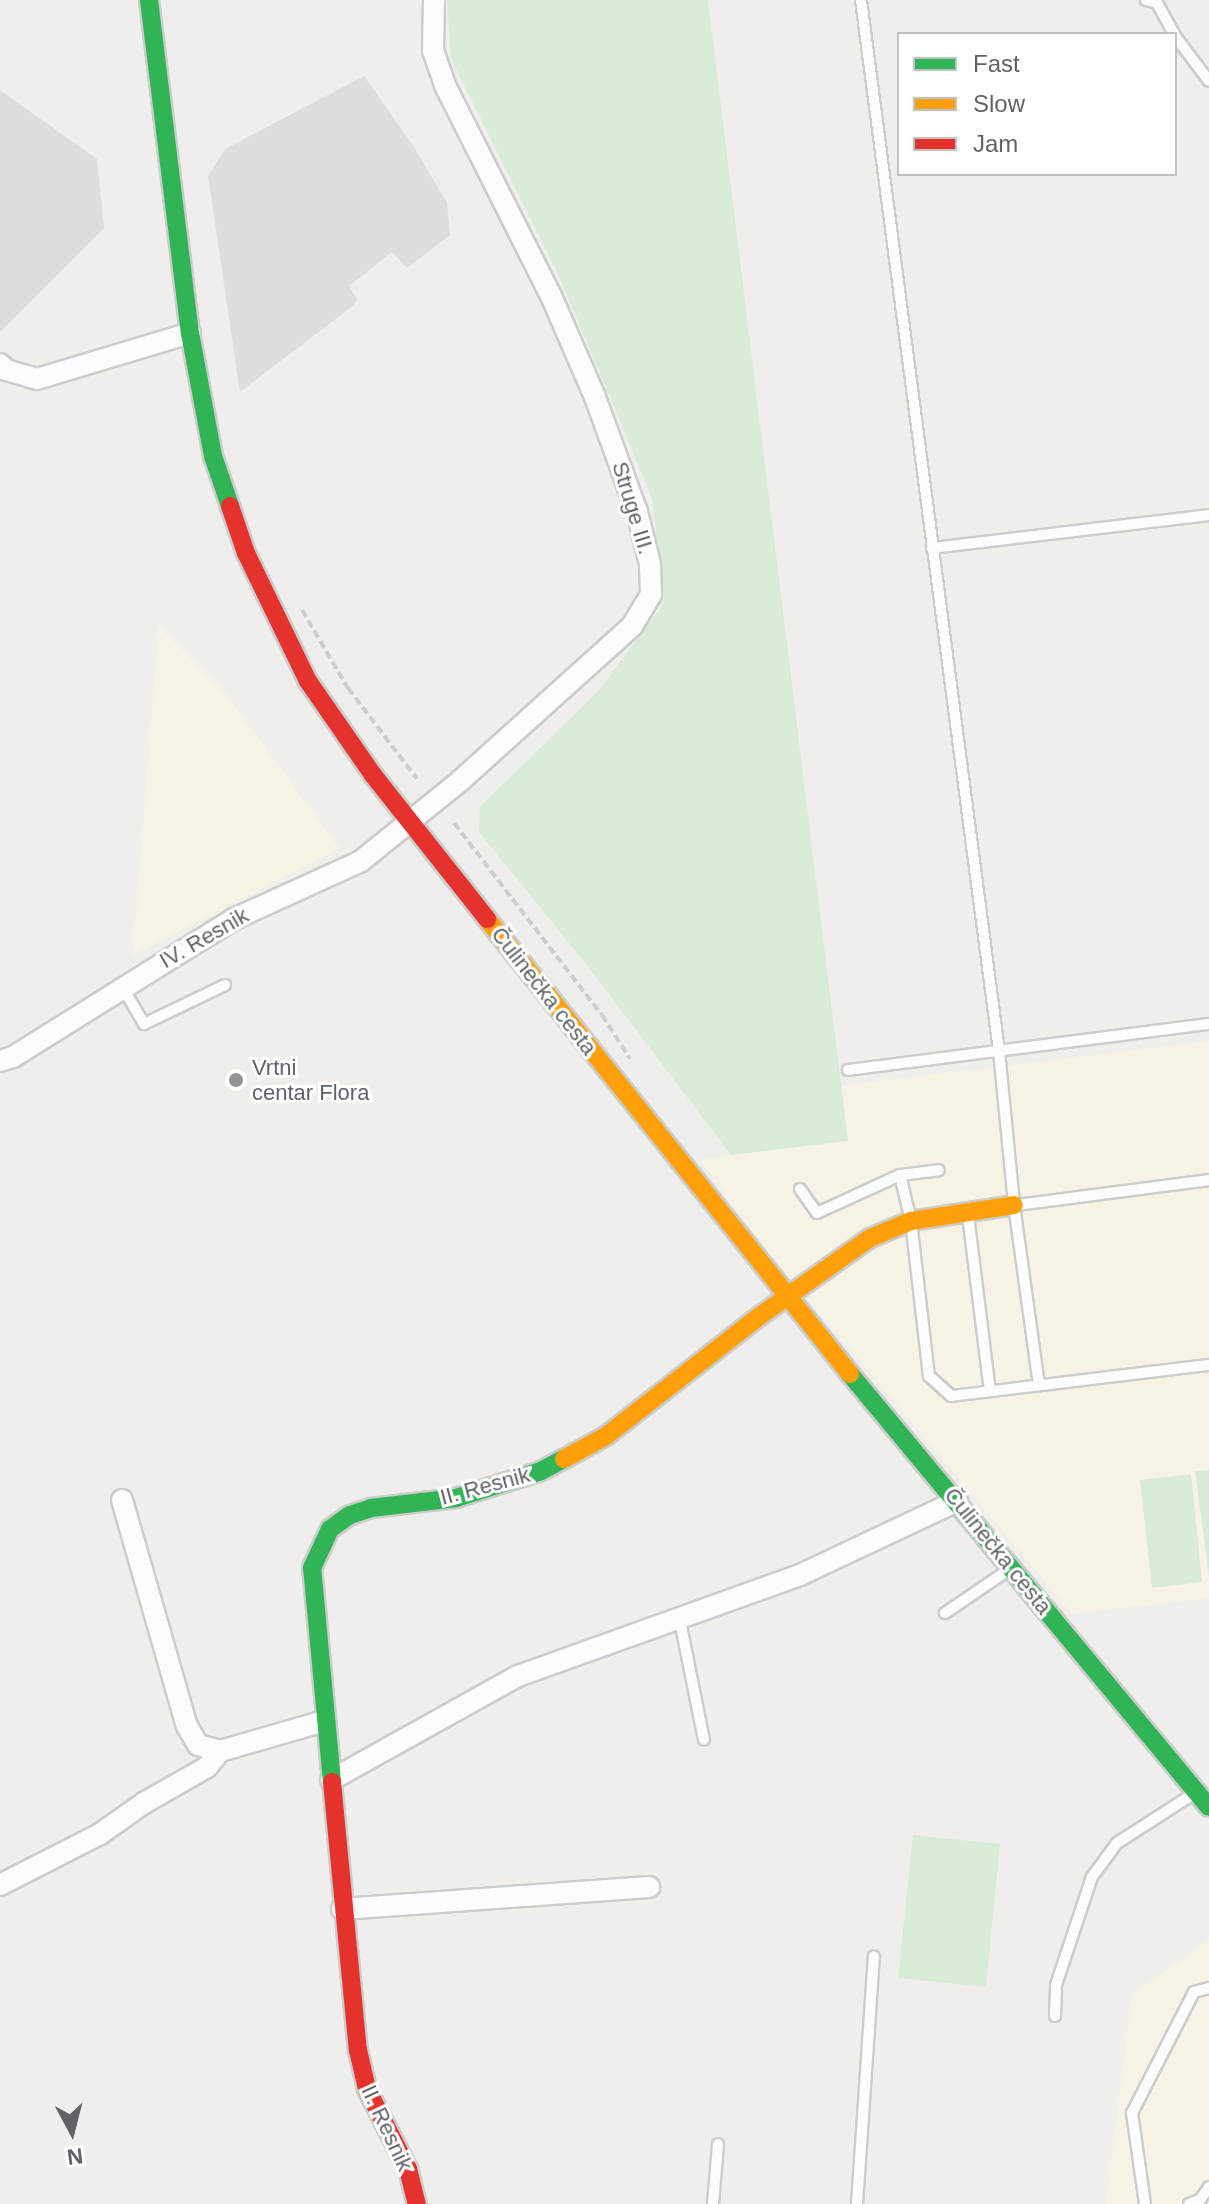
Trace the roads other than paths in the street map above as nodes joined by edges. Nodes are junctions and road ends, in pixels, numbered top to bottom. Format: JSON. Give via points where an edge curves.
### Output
{"nodes":[{"id":1,"x":149,"y":0,"type":"edge"},
{"id":2,"x":434,"y":0,"type":"edge"},
{"id":3,"x":861,"y":0,"type":"edge"},
{"id":4,"x":1157,"y":1,"type":"edge"},
{"id":5,"x":1172,"y":32,"type":"edge"},
{"id":6,"x":1177,"y":39,"type":"edge"},
{"id":7,"x":1209,"y":81,"type":"edge"},
{"id":8,"x":190,"y":333,"type":"junction"},
{"id":9,"x":0,"y":364,"type":"edge"},
{"id":10,"x":1209,"y":515,"type":"edge"},
{"id":11,"x":932,"y":548,"type":"junction"},
{"id":12,"x":409,"y":820,"type":"junction"},
{"id":13,"x":225,"y":985,"type":"dead end"},
{"id":14,"x":122,"y":986,"type":"junction"},
{"id":15,"x":1209,"y":1024,"type":"edge"},
{"id":16,"x":999,"y":1051,"type":"junction"},
{"id":17,"x":0,"y":1061,"type":"edge"},
{"id":18,"x":848,"y":1070,"type":"dead end"},
{"id":19,"x":939,"y":1170,"type":"dead end"},
{"id":20,"x":900,"y":1175,"type":"junction"},
{"id":21,"x":1209,"y":1180,"type":"edge"},
{"id":22,"x":800,"y":1189,"type":"dead end"},
{"id":23,"x":1014,"y":1205,"type":"junction"},
{"id":24,"x":968,"y":1213,"type":"junction"},
{"id":25,"x":911,"y":1221,"type":"junction"},
{"id":26,"x":785,"y":1297,"type":"junction"},
{"id":27,"x":1209,"y":1365,"type":"edge"},
{"id":28,"x":1039,"y":1385,"type":"junction"},
{"id":29,"x":990,"y":1391,"type":"junction"},
{"id":30,"x":122,"y":1500,"type":"dead end"},
{"id":31,"x":957,"y":1501,"type":"junction"},
{"id":32,"x":1012,"y":1568,"type":"junction"},
{"id":33,"x":945,"y":1613,"type":"dead end"},
{"id":34,"x":679,"y":1616,"type":"junction"},
{"id":35,"x":324,"y":1721,"type":"junction"},
{"id":36,"x":704,"y":1740,"type":"dead end"},
{"id":37,"x":220,"y":1751,"type":"junction"},
{"id":38,"x":331,"y":1780,"type":"junction"},
{"id":39,"x":1204,"y":1799,"type":"edge"},
{"id":40,"x":0,"y":1885,"type":"edge"},
{"id":41,"x":649,"y":1887,"type":"dead end"},
{"id":42,"x":342,"y":1909,"type":"junction"},
{"id":43,"x":874,"y":1957,"type":"dead end"},
{"id":44,"x":1209,"y":1988,"type":"edge"},
{"id":45,"x":1055,"y":2016,"type":"dead end"},
{"id":46,"x":718,"y":2144,"type":"dead end"},
{"id":47,"x":1209,"y":2187,"type":"edge"},
{"id":48,"x":417,"y":2204,"type":"edge"},
{"id":49,"x":713,"y":2204,"type":"edge"},
{"id":50,"x":857,"y":2204,"type":"edge"},
{"id":51,"x":1145,"y":2204,"type":"edge"},
{"id":52,"x":1189,"y":2204,"type":"edge"}],
"edges":[{"from":1,"to":8,"type":"street","name":"Čulinečka cesta"},
{"from":2,"to":12,"type":"street","name":"Struge III.","via":[[433,51],[445,85],[551,296],[595,397],[637,512],[650,564],[651,594],[632,626],[460,781]]},
{"from":3,"to":11,"type":"lane"},
{"from":4,"to":5,"type":"lane"},
{"from":6,"to":7,"type":"lane"},
{"from":8,"to":9,"type":"street","via":[[37,379]]},
{"from":8,"to":12,"type":"street","name":"Čulinečka cesta","via":[[210,441],[263,595],[308,681]]},
{"from":10,"to":11,"type":"lane"},
{"from":11,"to":16,"type":"lane"},
{"from":12,"to":14,"type":"street","name":"IV. Resnik","via":[[361,861],[234,919]]},
{"from":12,"to":26,"type":"street","name":"Čulinečka cesta"},
{"from":13,"to":14,"type":"lane","via":[[144,1024]]},
{"from":14,"to":17,"type":"street","name":"IV. Resnik"},
{"from":15,"to":16,"type":"lane"},
{"from":16,"to":18,"type":"lane"},
{"from":16,"to":23,"type":"lane"},
{"from":19,"to":20,"type":"lane"},
{"from":20,"to":22,"type":"lane","via":[[817,1213]]},
{"from":20,"to":25,"type":"lane"},
{"from":21,"to":23,"type":"lane"},
{"from":23,"to":24,"type":"street"},
{"from":23,"to":28,"type":"lane"},
{"from":24,"to":25,"type":"street"},
{"from":24,"to":29,"type":"lane"},
{"from":25,"to":26,"type":"street","via":[[870,1238]]},
{"from":25,"to":29,"type":"lane","via":[[929,1376],[951,1396]]},
{"from":26,"to":31,"type":"street","name":"Čulinečka cesta"},
{"from":26,"to":35,"type":"street","name":"II. Resnik","via":[[574,1455],[456,1498],[371,1508],[330,1529],[312,1568]]},
{"from":27,"to":28,"type":"lane"},
{"from":28,"to":29,"type":"lane"},
{"from":30,"to":37,"type":"street","via":[[187,1726],[198,1745]]},
{"from":31,"to":32,"type":"street","name":"Čulinečka cesta"},
{"from":31,"to":34,"type":"street","via":[[800,1575]]},
{"from":32,"to":33,"type":"lane"},
{"from":32,"to":39,"type":"street","name":"Čulinečka cesta"},
{"from":34,"to":36,"type":"lane"},
{"from":34,"to":38,"type":"street","via":[[518,1676]]},
{"from":35,"to":37,"type":"street"},
{"from":35,"to":38,"type":"street","name":"II. Resnik"},
{"from":37,"to":40,"type":"street","via":[[207,1767],[100,1834]]},
{"from":38,"to":42,"type":"street","name":"II. Resnik"},
{"from":39,"to":45,"type":"lane","via":[[1117,1843],[1092,1877],[1056,1985]]},
{"from":41,"to":42,"type":"street"},
{"from":42,"to":48,"type":"street","name":"II. Resnik","via":[[367,2089],[408,2169]]},
{"from":43,"to":50,"type":"lane"},
{"from":44,"to":51,"type":"lane","via":[[1194,1992],[1132,2113]]},
{"from":46,"to":49,"type":"lane"},
{"from":47,"to":52,"type":"lane","via":[[1200,2200]]}]}
